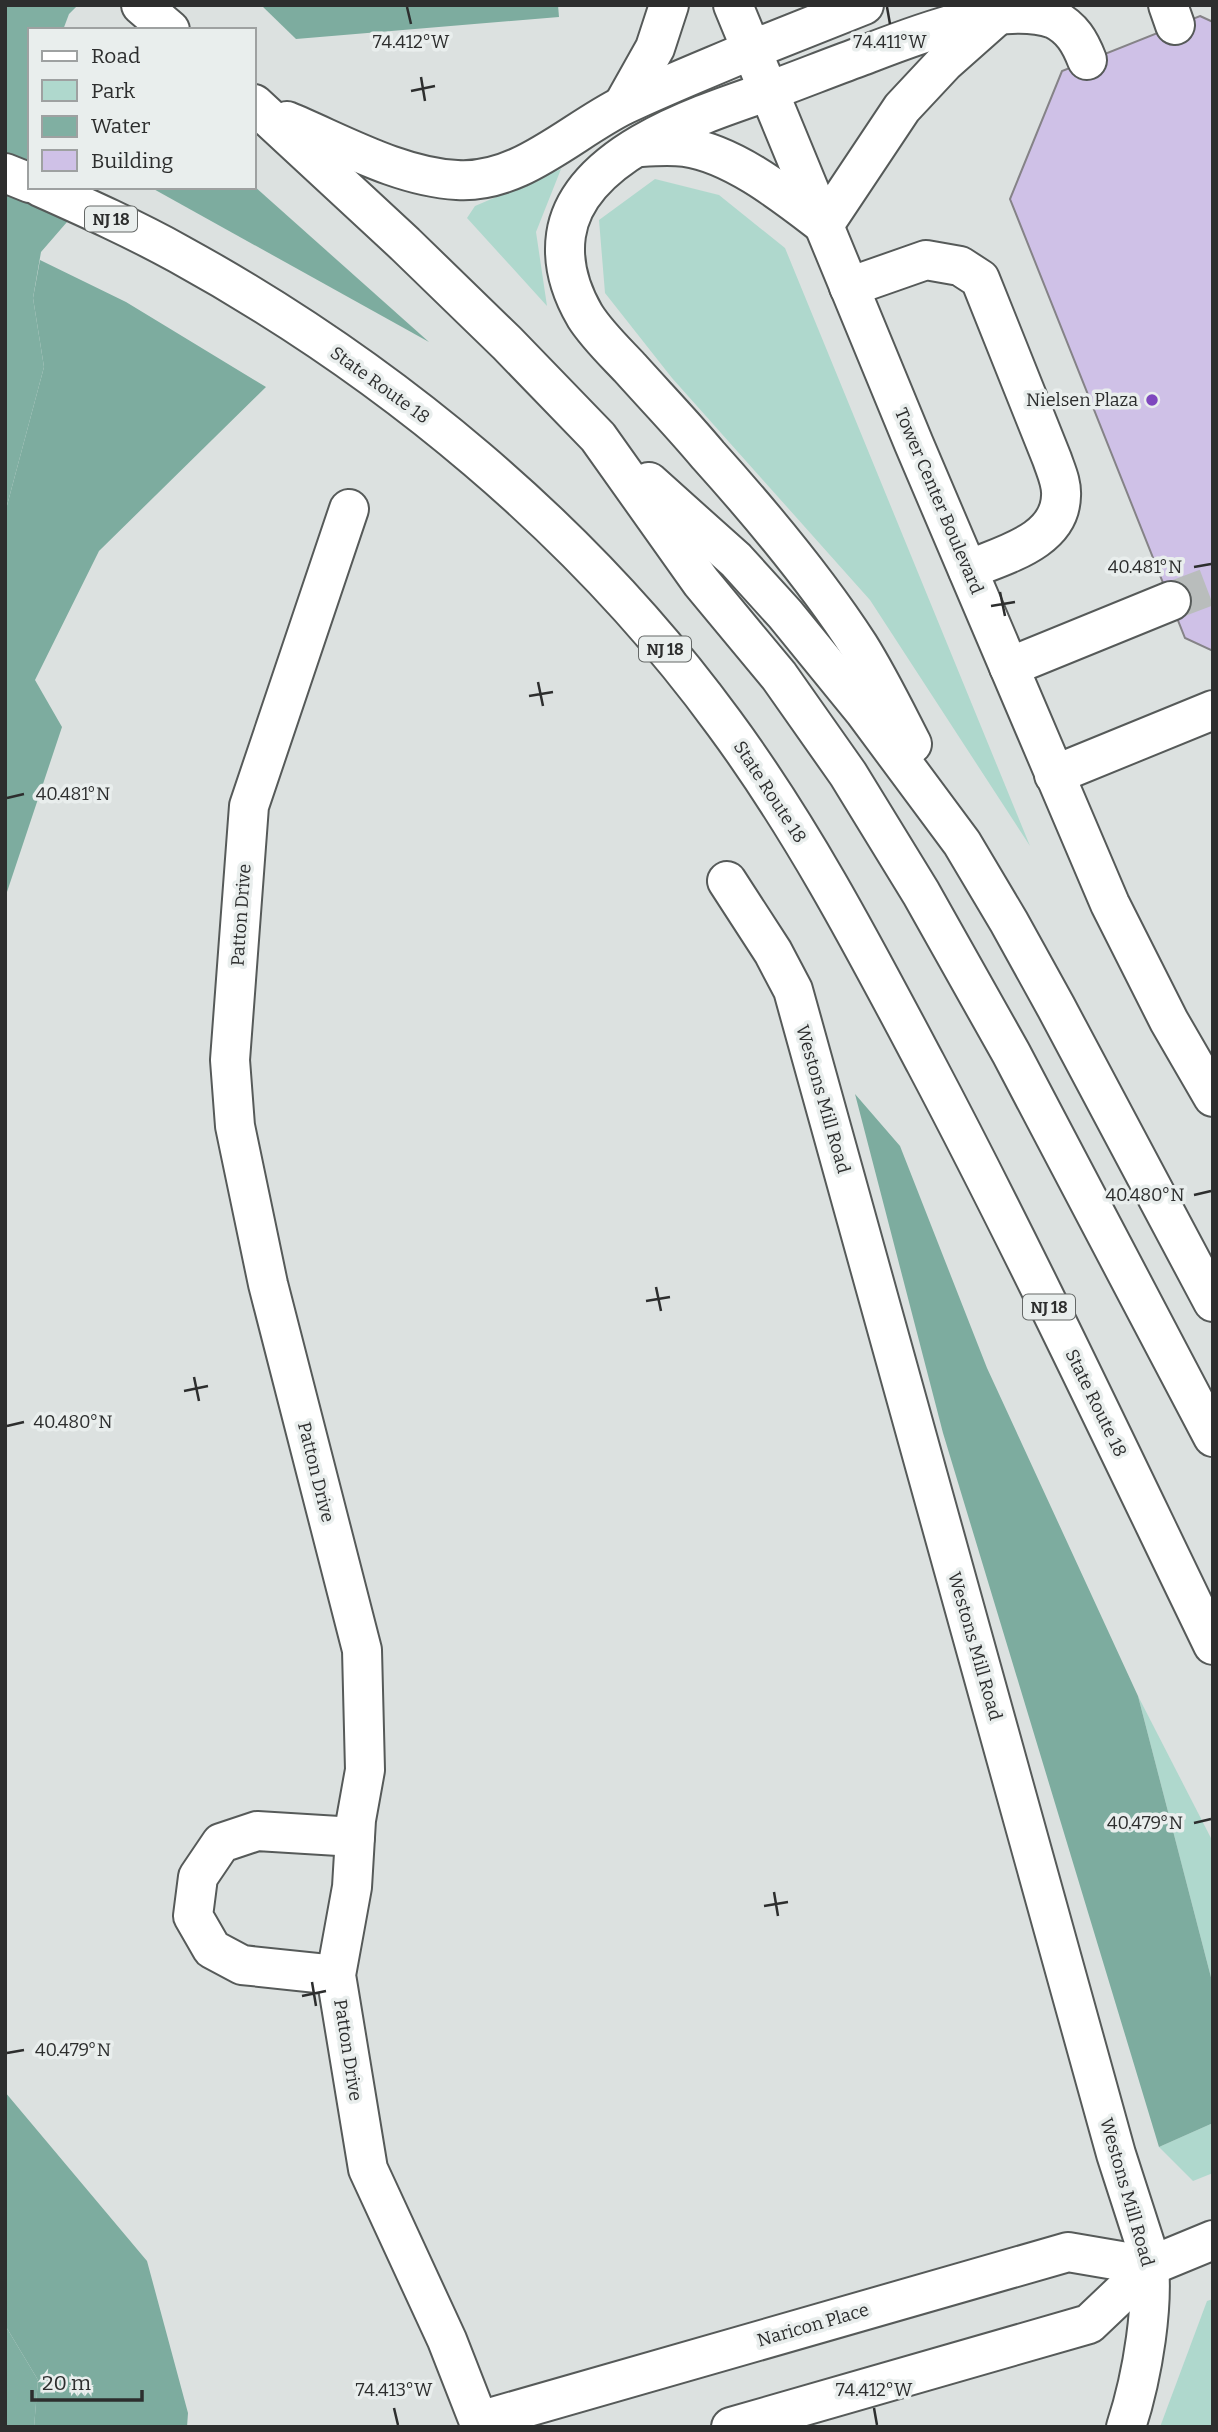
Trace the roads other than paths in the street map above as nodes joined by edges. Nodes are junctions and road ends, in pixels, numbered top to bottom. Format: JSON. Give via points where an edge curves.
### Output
{"nodes":[{"id":1,"x":141,"y":5,"type":"edge"},
{"id":2,"x":669,"y":5,"type":"edge"},
{"id":3,"x":733,"y":5,"type":"edge"},
{"id":4,"x":864,"y":5,"type":"edge"},
{"id":5,"x":1001,"y":13,"type":"junction"},
{"id":6,"x":168,"y":28,"type":"edge"},
{"id":7,"x":751,"y":50,"type":"junction"},
{"id":8,"x":1087,"y":60,"type":"dead end"},
{"id":9,"x":769,"y":91,"type":"junction"},
{"id":10,"x":623,"y":105,"type":"junction"},
{"id":11,"x":257,"y":107,"type":"edge"},
{"id":12,"x":639,"y":147,"type":"junction"},
{"id":13,"x":5,"y":173,"type":"edge"},
{"id":14,"x":28,"y":182,"type":"edge"},
{"id":15,"x":44,"y":189,"type":"edge"},
{"id":16,"x":824,"y":225,"type":"junction"},
{"id":17,"x":849,"y":287,"type":"junction"},
{"id":18,"x":598,"y":437,"type":"junction"},
{"id":19,"x":349,"y":509,"type":"dead end"},
{"id":20,"x":968,"y":570,"type":"junction"},
{"id":21,"x":1171,"y":601,"type":"tunnel mouth"},
{"id":22,"x":1009,"y":667,"type":"junction"},
{"id":23,"x":1213,"y":710,"type":"edge"},
{"id":24,"x":1054,"y":775,"type":"junction"},
{"id":25,"x":961,"y":843,"type":"junction"},
{"id":26,"x":727,"y":881,"type":"dead end"},
{"id":27,"x":1200,"y":1052,"type":"edge"},
{"id":28,"x":1213,"y":1097,"type":"edge"},
{"id":29,"x":1213,"y":1302,"type":"edge"},
{"id":30,"x":1213,"y":1437,"type":"edge"},
{"id":31,"x":1213,"y":1645,"type":"edge"},
{"id":32,"x":355,"y":1837,"type":"junction"},
{"id":33,"x":336,"y":1975,"type":"junction"},
{"id":34,"x":1213,"y":2240,"type":"edge"},
{"id":35,"x":1150,"y":2266,"type":"junction"},
{"id":36,"x":480,"y":2424,"type":"edge"},
{"id":37,"x":731,"y":2427,"type":"edge"},
{"id":38,"x":1126,"y":2427,"type":"edge"}],
"edges":[{"from":1,"to":6,"type":"main road"},
{"from":2,"to":10,"type":"main road","via":[[654,48]]},
{"from":3,"to":7,"type":"main road","name":"Tower Center Boulevard"},
{"from":4,"to":7,"type":"main road"},
{"from":5,"to":8,"type":"main road","via":[[1020,11],[1054,19],[1076,37]]},
{"from":5,"to":9,"type":"main road","via":[[934,28]]},
{"from":5,"to":16,"type":"main road","via":[[952,55],[902,108]]},
{"from":7,"to":9,"type":"main road","name":"Tower Center Boulevard"},
{"from":7,"to":10,"type":"main road"},
{"from":9,"to":12,"type":"main road","via":[[690,121]]},
{"from":9,"to":16,"type":"main road","name":"Tower Center Boulevard"},
{"from":10,"to":11,"type":"main road","via":[[513,169],[461,181],[400,169]]},
{"from":11,"to":18,"type":"main road","via":[[433,271]]},
{"from":12,"to":16,"type":"main road","via":[[687,147],[713,155]]},
{"from":12,"to":25,"type":"main road","via":[[603,172],[572,216],[566,252],[577,301],[598,333],[723,471],[835,611],[884,689]]},
{"from":13,"to":14,"type":"main road"},
{"from":15,"to":31,"type":"main road","name":"State Route 18","number":"NJ 18","via":[[181,255],[302,328],[407,402],[546,523],[630,608],[724,722],[825,878],[990,1185]]},
{"from":16,"to":17,"type":"main road","name":"Tower Center Boulevard"},
{"from":17,"to":20,"type":"main road","name":"Tower Center Boulevard"},
{"from":17,"to":20,"type":"main road","via":[[926,260],[960,266],[980,279],[1052,459],[1062,496],[1043,535]]},
{"from":18,"to":25,"type":"main road","via":[[761,587],[826,662]]},
{"from":18,"to":30,"type":"main road","via":[[701,582],[779,676],[884,829],[1011,1053]]},
{"from":19,"to":32,"type":"main road","name":"Patton Drive","via":[[249,806],[230,1060],[235,1126],[268,1284],[362,1650],[365,1770]]},
{"from":20,"to":22,"type":"main road","name":"Tower Center Boulevard"},
{"from":21,"to":22,"type":"main road"},
{"from":22,"to":24,"type":"main road","name":"Tower Center Boulevard"},
{"from":23,"to":24,"type":"main road"},
{"from":24,"to":27,"type":"main road","name":"Tower Center Boulevard","via":[[1110,904]]},
{"from":25,"to":29,"type":"main road","via":[[1056,1007]]},
{"from":26,"to":35,"type":"main road","name":"Westons Mill Road","via":[[793,990]]},
{"from":27,"to":28,"type":"main road","name":"Tower Center Boulevard"},
{"from":32,"to":33,"type":"main road","name":"Patton Drive","via":[[352,1887]]},
{"from":32,"to":33,"type":"main road","via":[[257,1831],[221,1843],[198,1877],[196,1890],[193,1916],[212,1950],[242,1965]]},
{"from":33,"to":36,"type":"main road","name":"Patton Drive","via":[[368,2169],[447,2340]]},
{"from":34,"to":35,"type":"main road"},
{"from":35,"to":36,"type":"main road","name":"Naricon Place","via":[[1068,2252]]},
{"from":35,"to":37,"type":"main road","via":[[1089,2324]]},
{"from":35,"to":38,"type":"main road","name":"Westons Mill Road","via":[[1150,2304]]}]}
